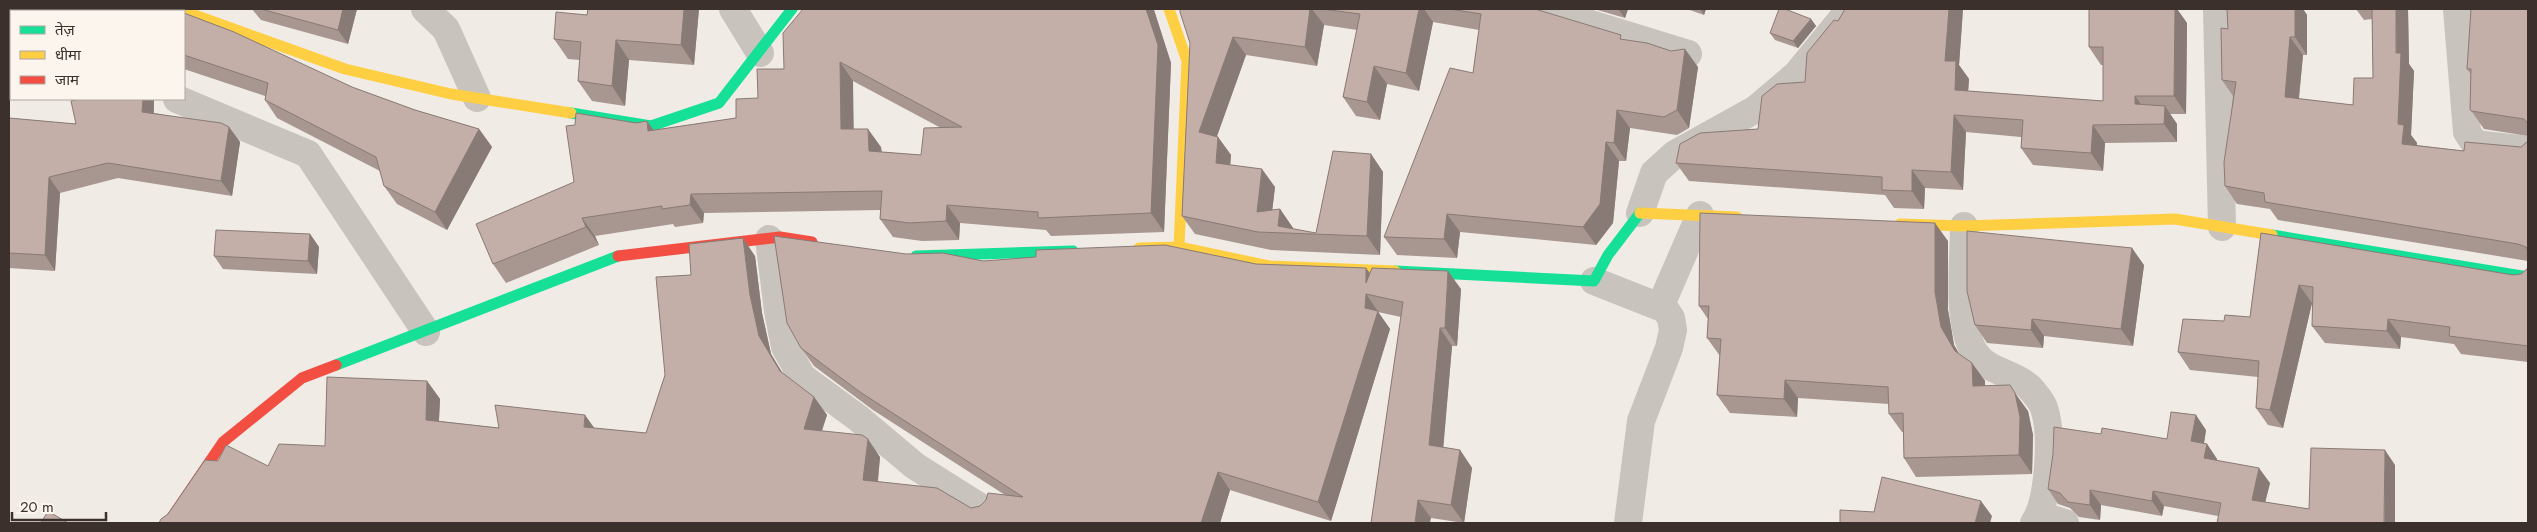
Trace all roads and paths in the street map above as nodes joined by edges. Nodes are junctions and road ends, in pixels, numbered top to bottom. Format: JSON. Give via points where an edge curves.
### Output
{"nodes":[{"id":1,"x":425,"y":9,"type":"edge"},
{"id":2,"x":733,"y":9,"type":"edge"},
{"id":3,"x":792,"y":9,"type":"edge"},
{"id":4,"x":1169,"y":9,"type":"edge"},
{"id":5,"x":1542,"y":9,"type":"edge"},
{"id":6,"x":1850,"y":9,"type":"edge"},
{"id":7,"x":2243,"y":9,"type":"edge"},
{"id":8,"x":2457,"y":9,"type":"edge"},
{"id":9,"x":185,"y":12,"type":"edge"},
{"id":10,"x":2217,"y":12,"type":"edge"},
{"id":11,"x":760,"y":53,"type":"junction"},
{"id":12,"x":1688,"y":54,"type":"dead end"},
{"id":13,"x":477,"y":98,"type":"junction"},
{"id":14,"x":179,"y":100,"type":"edge"},
{"id":15,"x":2528,"y":150,"type":"edge"},
{"id":16,"x":1640,"y":212,"type":"junction"},
{"id":17,"x":1700,"y":215,"type":"junction"},
{"id":18,"x":1749,"y":217,"type":"edge"},
{"id":19,"x":1886,"y":223,"type":"edge"},
{"id":20,"x":1964,"y":226,"type":"junction"},
{"id":21,"x":2222,"y":227,"type":"junction"},
{"id":22,"x":769,"y":239,"type":"junction"},
{"id":23,"x":827,"y":244,"type":"edge"},
{"id":24,"x":1179,"y":247,"type":"junction"},
{"id":25,"x":1129,"y":249,"type":"edge"},
{"id":26,"x":1090,"y":250,"type":"edge"},
{"id":27,"x":902,"y":254,"type":"edge"},
{"id":28,"x":2528,"y":277,"type":"edge"},
{"id":29,"x":1594,"y":280,"type":"junction"},
{"id":30,"x":1660,"y":307,"type":"junction"},
{"id":31,"x":426,"y":332,"type":"junction"},
{"id":32,"x":985,"y":510,"type":"edge"},
{"id":33,"x":2037,"y":519,"type":"edge"},
{"id":34,"x":168,"y":523,"type":"edge"},
{"id":35,"x":1628,"y":523,"type":"edge"},
{"id":36,"x":2065,"y":523,"type":"edge"}],
"edges":[{"from":1,"to":13,"type":"street","via":[[446,29]]},
{"from":2,"to":11,"type":"street"},
{"from":3,"to":11,"type":"main road"},
{"from":4,"to":24,"type":"main road","via":[[1187,61]]},
{"from":5,"to":12,"type":"street"},
{"from":6,"to":16,"type":"street","via":[[1796,75],[1763,103],[1675,154],[1654,173]]},
{"from":7,"to":10,"type":"street"},
{"from":8,"to":15,"type":"street","via":[[2467,132],[2475,144]]},
{"from":9,"to":13,"type":"main road","via":[[345,69]]},
{"from":10,"to":21,"type":"street"},
{"from":11,"to":13,"type":"main road","via":[[719,104],[651,126]]},
{"from":14,"to":31,"type":"street","via":[[308,154]]},
{"from":16,"to":17,"type":"main road"},
{"from":16,"to":29,"type":"main road"},
{"from":17,"to":18,"type":"main road"},
{"from":17,"to":30,"type":"street"},
{"from":19,"to":20,"type":"main road"},
{"from":20,"to":21,"type":"main road","via":[[2175,219]]},
{"from":20,"to":33,"type":"street","via":[[1962,317],[1974,353],[1985,365],[2028,386],[2044,408],[2048,479]]},
{"from":21,"to":28,"type":"main road"},
{"from":22,"to":23,"type":"main road"},
{"from":22,"to":31,"type":"main road","via":[[612,257]]},
{"from":22,"to":32,"type":"street","via":[[785,347],[802,376],[914,466]]},
{"from":24,"to":25,"type":"main road"},
{"from":24,"to":29,"type":"main road","via":[[1269,266]]},
{"from":26,"to":27,"type":"main road","via":[[921,257]]},
{"from":29,"to":30,"type":"street"},
{"from":30,"to":35,"type":"street","via":[[1671,318],[1673,330],[1640,421]]},
{"from":31,"to":34,"type":"main road","via":[[302,378],[223,442]]},
{"from":33,"to":36,"type":"street"}]}
